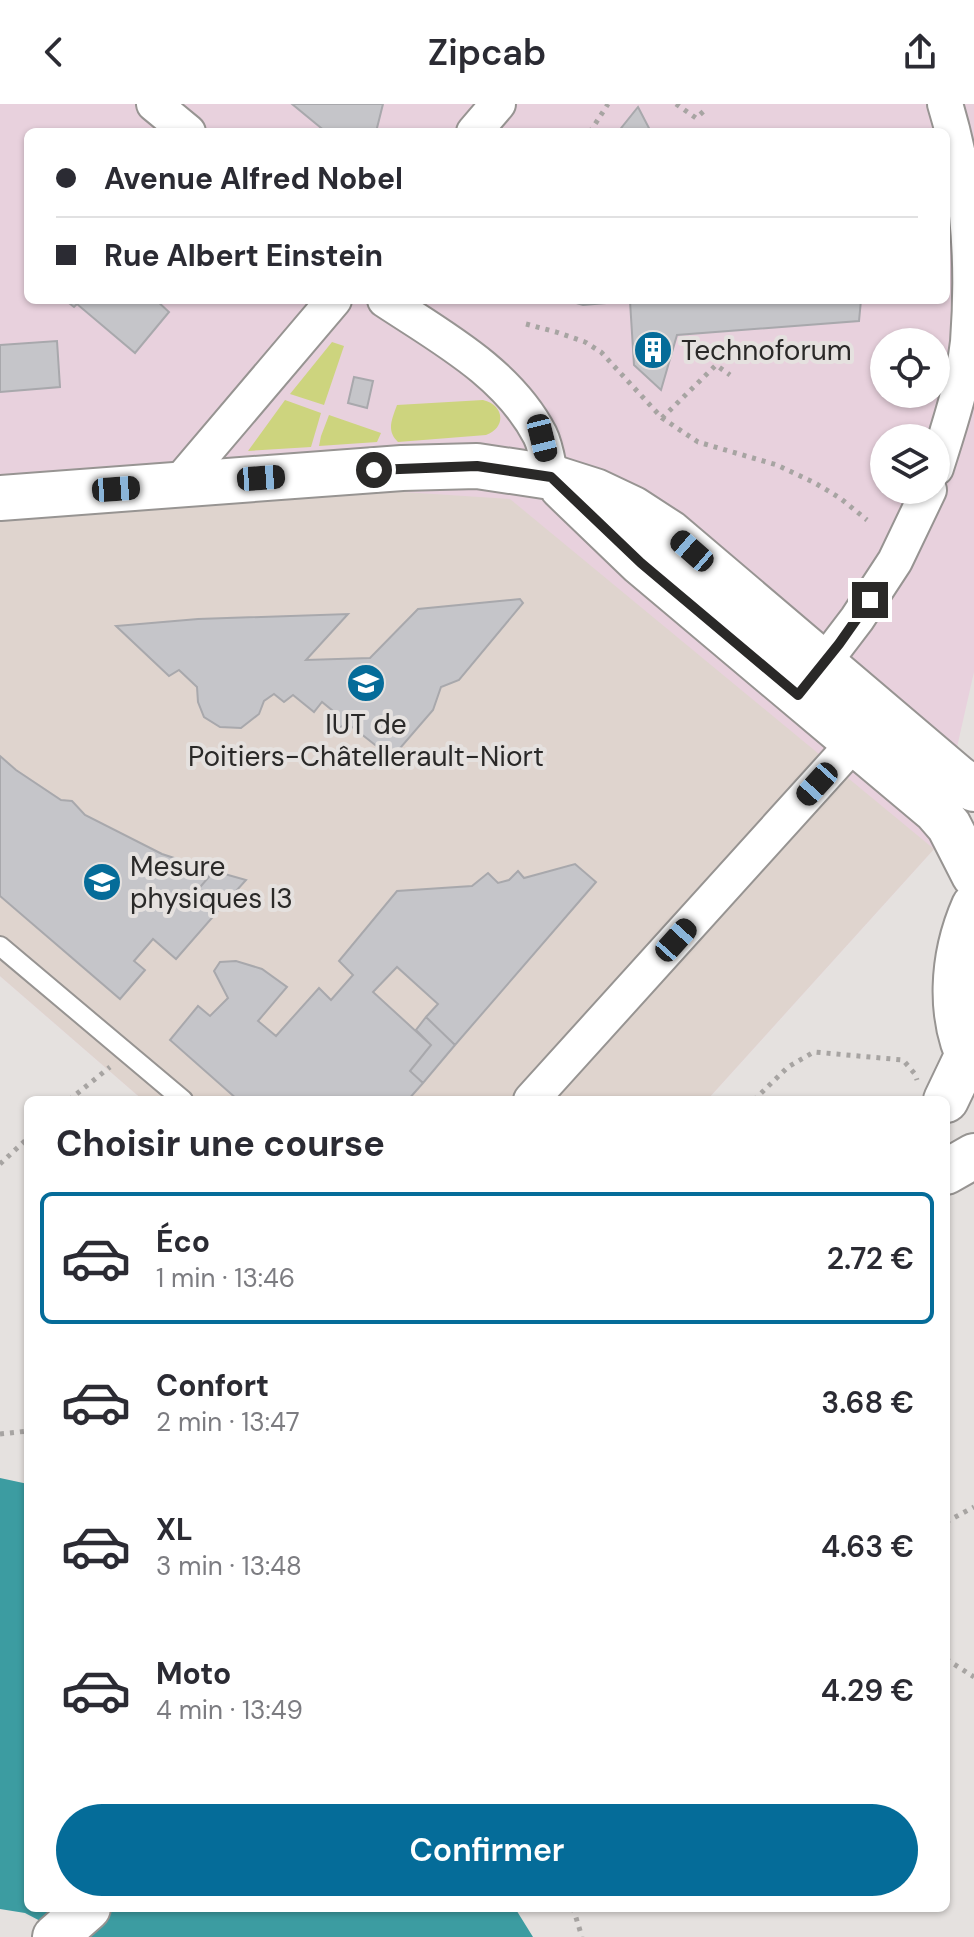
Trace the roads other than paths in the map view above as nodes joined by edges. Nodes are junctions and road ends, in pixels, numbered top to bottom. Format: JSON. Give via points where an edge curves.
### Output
{"nodes":[{"id":1,"x":154,"y":104,"type":"edge"},
{"id":2,"x":498,"y":104,"type":"edge"},
{"id":3,"x":945,"y":104,"type":"edge"},
{"id":4,"x":183,"y":128,"type":"edge"},
{"id":5,"x":477,"y":128,"type":"edge"},
{"id":6,"x":331,"y":304,"type":"edge"},
{"id":7,"x":391,"y":304,"type":"edge"},
{"id":8,"x":950,"y":424,"type":"edge"},
{"id":9,"x":551,"y":477,"type":"junction"},
{"id":10,"x":177,"y":485,"type":"junction"},
{"id":11,"x":0,"y":498,"type":"edge"},
{"id":12,"x":922,"y":504,"type":"edge"},
{"id":13,"x":811,"y":680,"type":"junction"},
{"id":14,"x":854,"y":743,"type":"junction"},
{"id":15,"x":974,"y":789,"type":"edge"},
{"id":16,"x":974,"y":875,"type":"edge"},
{"id":17,"x":974,"y":906,"type":"edge"},
{"id":18,"x":0,"y":946,"type":"edge"},
{"id":19,"x":971,"y":1062,"type":"edge"},
{"id":20,"x":932,"y":1092,"type":"edge"},
{"id":21,"x":178,"y":1096,"type":"edge"},
{"id":22,"x":535,"y":1096,"type":"edge"},
{"id":23,"x":974,"y":1156,"type":"edge"},
{"id":24,"x":950,"y":1170,"type":"edge"},
{"id":25,"x":83,"y":1912,"type":"edge"},
{"id":26,"x":55,"y":1937,"type":"edge"}],
"edges":[{"from":1,"to":4,"type":"street"},
{"from":2,"to":5,"type":"street"},
{"from":3,"to":8,"type":"street","via":[[966,195],[972,268],[968,345]]},
{"from":6,"to":10,"type":"street"},
{"from":7,"to":9,"type":"street","via":[[485,370],[523,408],[542,438]]},
{"from":9,"to":10,"type":"street","via":[[477,466]]},
{"from":9,"to":13,"type":"street","via":[[641,563]]},
{"from":10,"to":11,"type":"street"},
{"from":12,"to":13,"type":"street","via":[[895,561]]},
{"from":13,"to":14,"type":"street"},
{"from":13,"to":15,"type":"street"},
{"from":14,"to":16,"type":"street","via":[[936,811]]},
{"from":14,"to":22,"type":"street"},
{"from":17,"to":19,"type":"street","via":[[955,971],[957,1014]]},
{"from":18,"to":21,"type":"lane"},
{"from":19,"to":20,"type":"street"},
{"from":23,"to":24,"type":"street"},
{"from":25,"to":26,"type":"street"}]}
